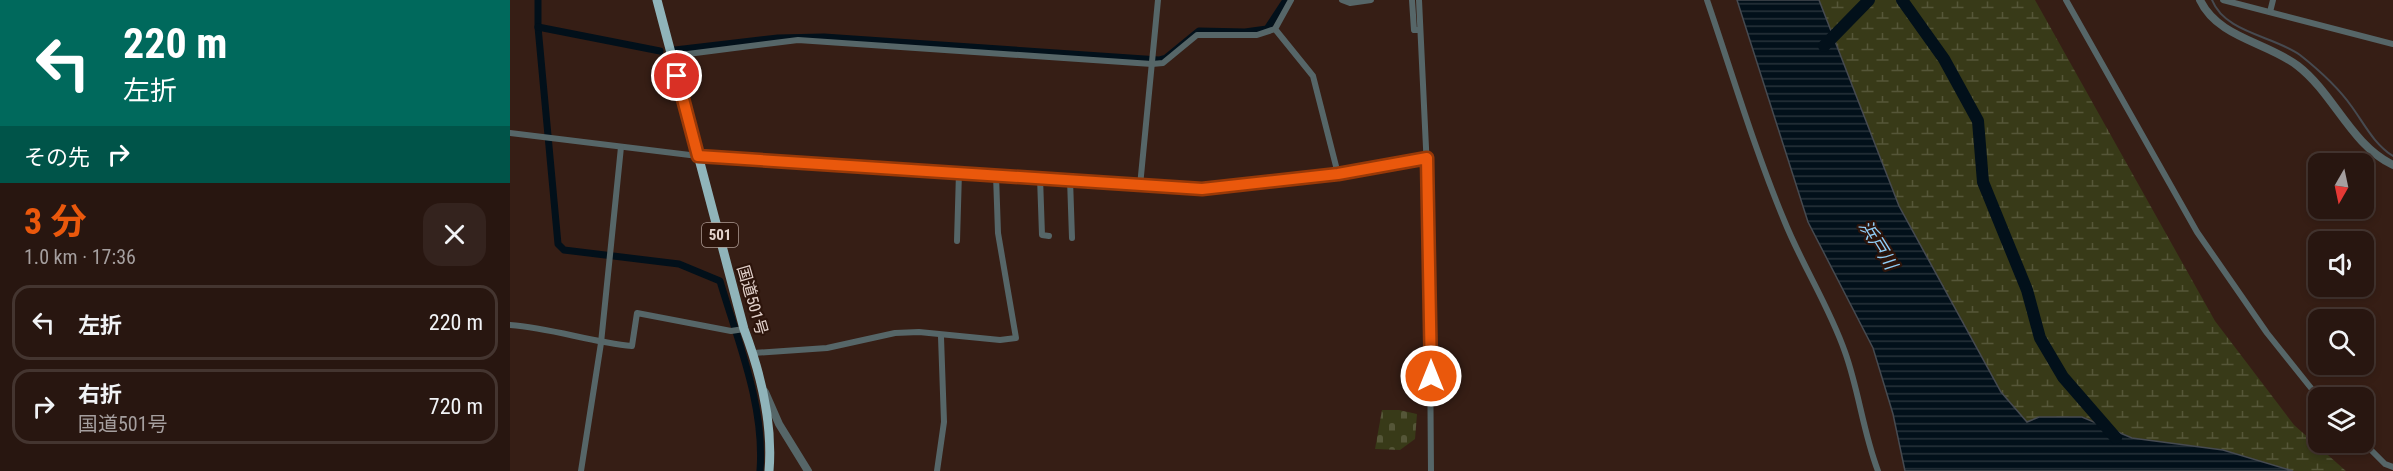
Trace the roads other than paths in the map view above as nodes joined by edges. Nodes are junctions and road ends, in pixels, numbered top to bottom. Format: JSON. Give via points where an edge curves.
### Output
{"nodes":[{"id":1,"x":657,"y":0,"type":"edge"},
{"id":2,"x":1158,"y":0,"type":"edge"},
{"id":3,"x":1291,"y":0,"type":"edge"},
{"id":4,"x":1342,"y":0,"type":"edge"},
{"id":5,"x":1371,"y":0,"type":"edge"},
{"id":6,"x":1412,"y":0,"type":"edge"},
{"id":7,"x":1419,"y":0,"type":"edge"},
{"id":8,"x":1707,"y":0,"type":"edge"},
{"id":9,"x":2066,"y":0,"type":"edge"},
{"id":10,"x":2200,"y":0,"type":"edge"},
{"id":11,"x":2223,"y":0,"type":"edge"},
{"id":12,"x":2273,"y":0,"type":"edge"},
{"id":13,"x":2270,"y":12,"type":"junction"},
{"id":14,"x":1275,"y":29,"type":"junction"},
{"id":15,"x":1420,"y":30,"type":"junction"},
{"id":16,"x":2393,"y":44,"type":"edge"},
{"id":17,"x":672,"y":56,"type":"junction"},
{"id":18,"x":1152,"y":61,"type":"junction"},
{"id":19,"x":510,"y":132,"type":"edge"},
{"id":20,"x":621,"y":147,"type":"junction"},
{"id":21,"x":698,"y":156,"type":"junction"},
{"id":22,"x":1427,"y":158,"type":"junction"},
{"id":23,"x":2393,"y":165,"type":"edge"},
{"id":24,"x":959,"y":172,"type":"junction"},
{"id":25,"x":1338,"y":174,"type":"junction"},
{"id":26,"x":996,"y":175,"type":"junction"},
{"id":27,"x":1040,"y":177,"type":"junction"},
{"id":28,"x":1070,"y":179,"type":"junction"},
{"id":29,"x":1140,"y":186,"type":"junction"},
{"id":30,"x":1049,"y":236,"type":"dead end"},
{"id":31,"x":1072,"y":238,"type":"dead end"},
{"id":32,"x":957,"y":241,"type":"dead end"},
{"id":33,"x":510,"y":325,"type":"edge"},
{"id":34,"x":741,"y":329,"type":"junction"},
{"id":35,"x":941,"y":337,"type":"junction"},
{"id":36,"x":602,"y":343,"type":"junction"},
{"id":37,"x":753,"y":353,"type":"junction"},
{"id":38,"x":760,"y":380,"type":"junction"},
{"id":39,"x":2310,"y":387,"type":"edge"},
{"id":40,"x":2374,"y":453,"type":"edge"},
{"id":41,"x":2393,"y":467,"type":"edge"},
{"id":42,"x":581,"y":471,"type":"edge"},
{"id":43,"x":769,"y":471,"type":"edge"},
{"id":44,"x":808,"y":471,"type":"edge"},
{"id":45,"x":937,"y":471,"type":"edge"},
{"id":46,"x":1431,"y":471,"type":"edge"},
{"id":47,"x":1878,"y":471,"type":"edge"}],
"edges":[{"from":1,"to":17,"type":"highway","name":"国道501号","number":"501"},
{"from":2,"to":18,"type":"street"},
{"from":3,"to":14,"type":"street"},
{"from":4,"to":5,"type":"street"},
{"from":6,"to":15,"type":"street","via":[[1414,30]]},
{"from":7,"to":15,"type":"street"},
{"from":8,"to":47,"type":"street","via":[[1779,210],[1846,354]]},
{"from":9,"to":39,"type":"street","via":[[2197,232],[2267,333]]},
{"from":10,"to":23,"type":"street","via":[[2222,26],[2286,58],[2305,72],[2372,151]]},
{"from":11,"to":13,"type":"street"},
{"from":12,"to":13,"type":"street"},
{"from":13,"to":16,"type":"street"},
{"from":14,"to":18,"type":"street","via":[[1257,35],[1197,35],[1163,63]]},
{"from":14,"to":25,"type":"street","via":[[1313,76]]},
{"from":15,"to":22,"type":"street"},
{"from":17,"to":18,"type":"street","via":[[798,40]]},
{"from":17,"to":21,"type":"highway","name":"国道501号","number":"501"},
{"from":18,"to":29,"type":"street"},
{"from":19,"to":20,"type":"street"},
{"from":20,"to":21,"type":"street"},
{"from":20,"to":36,"type":"street"},
{"from":21,"to":24,"type":"street"},
{"from":21,"to":34,"type":"highway","name":"国道501号","number":"501"},
{"from":22,"to":25,"type":"street"},
{"from":22,"to":46,"type":"street"},
{"from":24,"to":26,"type":"street"},
{"from":24,"to":32,"type":"street"},
{"from":25,"to":29,"type":"street","via":[[1202,189]]},
{"from":26,"to":27,"type":"street"},
{"from":26,"to":35,"type":"street","via":[[998,233],[1016,338]]},
{"from":27,"to":28,"type":"street"},
{"from":27,"to":30,"type":"street","via":[[1042,235]]},
{"from":28,"to":29,"type":"street"},
{"from":28,"to":31,"type":"street"},
{"from":33,"to":36,"type":"street","via":[[548,328]]},
{"from":34,"to":36,"type":"street","via":[[731,331],[636,313],[632,346]]},
{"from":34,"to":37,"type":"highway","name":"国道501号","number":"501"},
{"from":35,"to":37,"type":"street","via":[[919,332],[886,334],[827,348]]},
{"from":35,"to":45,"type":"street","via":[[944,422]]},
{"from":36,"to":42,"type":"street"},
{"from":37,"to":38,"type":"highway","name":"国道501号","number":"501"},
{"from":38,"to":43,"type":"highway","name":"国道501号","number":"501","via":[[769,422]]},
{"from":38,"to":44,"type":"street","via":[[779,424]]},
{"from":40,"to":41,"type":"street"}]}
